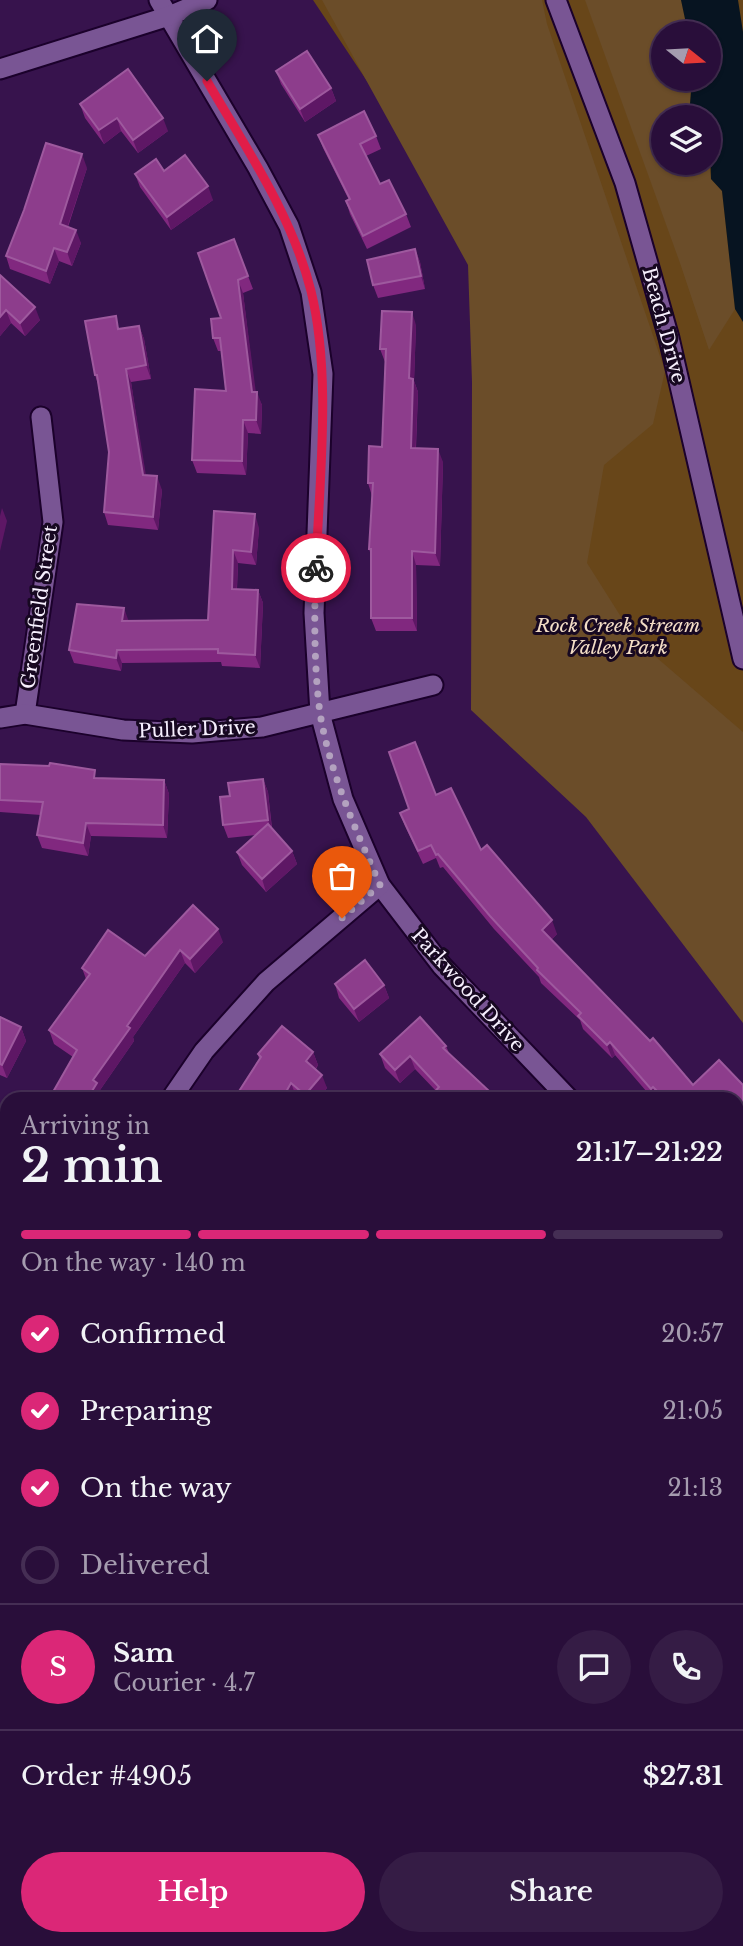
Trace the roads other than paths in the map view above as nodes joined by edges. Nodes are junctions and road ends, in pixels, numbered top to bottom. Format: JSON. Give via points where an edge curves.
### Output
{"nodes":[{"id":1,"x":207,"y":0,"type":"edge"},
{"id":2,"x":556,"y":0,"type":"edge"},
{"id":3,"x":164,"y":8,"type":"edge"},
{"id":4,"x":0,"y":69,"type":"edge"},
{"id":5,"x":41,"y":417,"type":"dead end"},
{"id":6,"x":743,"y":659,"type":"edge"},
{"id":7,"x":433,"y":685,"type":"dead end"},
{"id":8,"x":320,"y":713,"type":"junction"},
{"id":9,"x":24,"y":714,"type":"junction"},
{"id":10,"x":0,"y":718,"type":"edge"},
{"id":11,"x":380,"y":885,"type":"junction"},
{"id":12,"x":175,"y":1092,"type":"edge"},
{"id":13,"x":562,"y":1092,"type":"edge"}],
"edges":[{"from":1,"to":3,"type":"street"},
{"from":2,"to":6,"type":"street","name":"Beach Drive","via":[[625,183],[669,338]]},
{"from":3,"to":4,"type":"street"},
{"from":3,"to":8,"type":"street","name":"Parkwood Drive","via":[[283,215],[311,292],[323,374],[314,612]]},
{"from":5,"to":9,"type":"street","name":"Greenfield Street","via":[[53,522]]},
{"from":7,"to":8,"type":"street","name":"Puller Drive"},
{"from":8,"to":9,"type":"street","name":"Puller Drive","via":[[262,727],[192,733],[123,730]]},
{"from":8,"to":11,"type":"street","name":"Parkwood Drive","via":[[343,799]]},
{"from":9,"to":10,"type":"street","name":"Puller Drive"},
{"from":11,"to":12,"type":"street","via":[[265,982]]},
{"from":11,"to":13,"type":"street","name":"Parkwood Drive","via":[[442,966]]}]}
